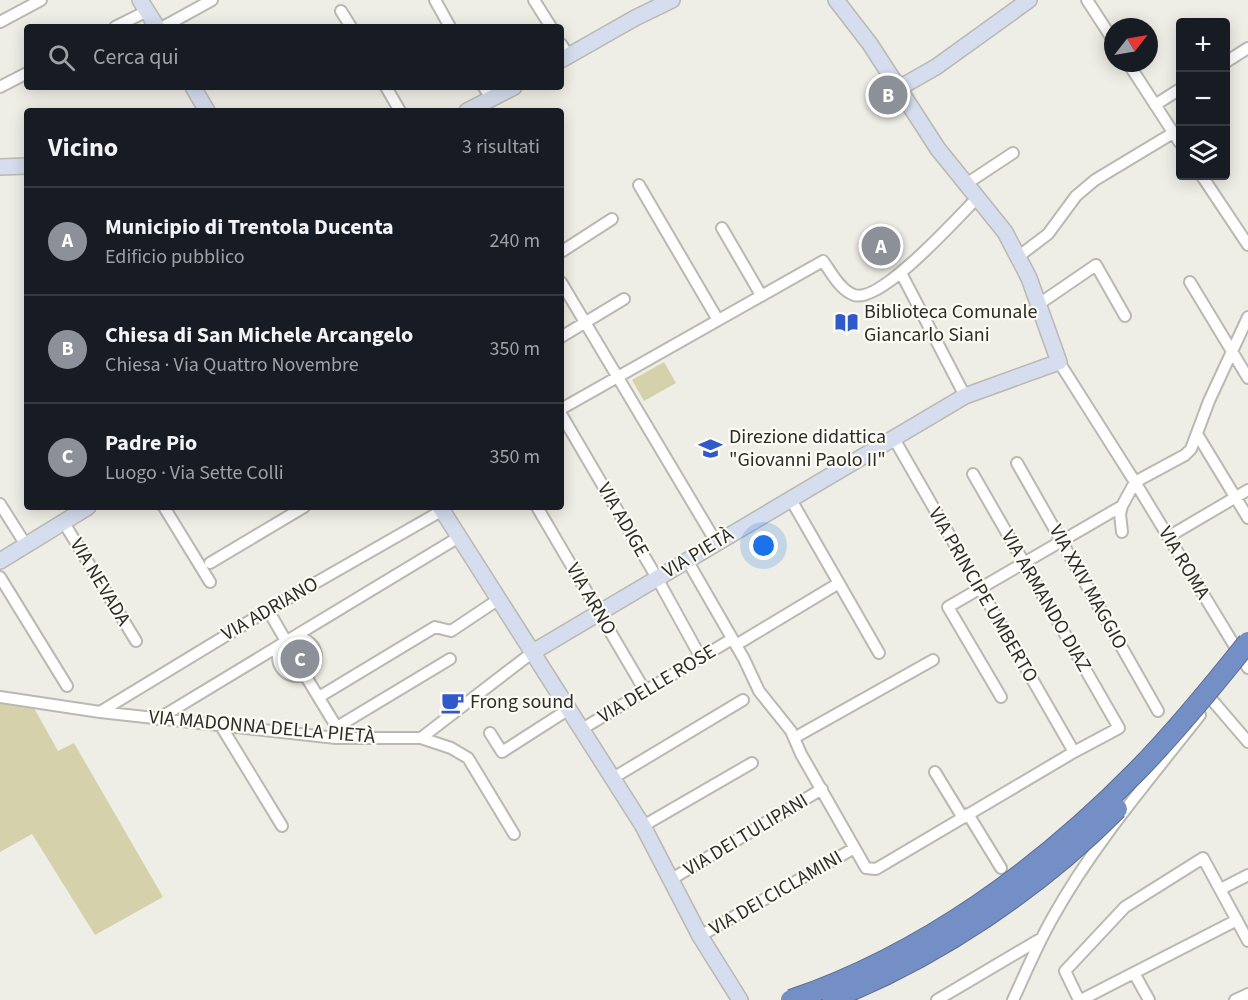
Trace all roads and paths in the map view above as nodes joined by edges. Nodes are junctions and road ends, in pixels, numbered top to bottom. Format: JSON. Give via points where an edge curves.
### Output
{"nodes":[{"id":1,"x":40,"y":0,"type":"edge"},
{"id":2,"x":212,"y":0,"type":"edge"},
{"id":3,"x":435,"y":0,"type":"edge"},
{"id":4,"x":534,"y":0,"type":"edge"},
{"id":5,"x":672,"y":0,"type":"edge"},
{"id":6,"x":836,"y":0,"type":"edge"},
{"id":7,"x":1029,"y":0,"type":"edge"},
{"id":8,"x":1087,"y":0,"type":"edge"},
{"id":9,"x":143,"y":5,"type":"edge"},
{"id":10,"x":341,"y":11,"type":"dead end"},
{"id":11,"x":0,"y":22,"type":"edge"},
{"id":12,"x":119,"y":24,"type":"edge"},
{"id":13,"x":155,"y":24,"type":"edge"},
{"id":14,"x":168,"y":24,"type":"edge"},
{"id":15,"x":349,"y":24,"type":"edge"},
{"id":16,"x":448,"y":24,"type":"edge"},
{"id":17,"x":549,"y":24,"type":"edge"},
{"id":18,"x":1104,"y":26,"type":"edge"},
{"id":19,"x":1248,"y":48,"type":"edge"},
{"id":20,"x":564,"y":53,"type":"edge"},
{"id":21,"x":1230,"y":59,"type":"edge"},
{"id":22,"x":1134,"y":72,"type":"edge"},
{"id":23,"x":24,"y":75,"type":"edge"},
{"id":24,"x":0,"y":87,"type":"edge"},
{"id":25,"x":899,"y":88,"type":"junction"},
{"id":26,"x":195,"y":90,"type":"edge"},
{"id":27,"x":388,"y":90,"type":"edge"},
{"id":28,"x":1176,"y":92,"type":"edge"},
{"id":29,"x":487,"y":93,"type":"edge"},
{"id":30,"x":1155,"y":105,"type":"junction"},
{"id":31,"x":205,"y":108,"type":"edge"},
{"id":32,"x":398,"y":108,"type":"edge"},
{"id":33,"x":470,"y":108,"type":"edge"},
{"id":34,"x":1173,"y":133,"type":"junction"},
{"id":35,"x":1176,"y":138,"type":"edge"},
{"id":36,"x":1013,"y":153,"type":"dead end"},
{"id":37,"x":24,"y":165,"type":"edge"},
{"id":38,"x":0,"y":167,"type":"edge"},
{"id":39,"x":1205,"y":180,"type":"edge"},
{"id":40,"x":966,"y":184,"type":"junction"},
{"id":41,"x":639,"y":185,"type":"dead end"},
{"id":42,"x":978,"y":197,"type":"junction"},
{"id":43,"x":612,"y":219,"type":"dead end"},
{"id":44,"x":722,"y":228,"type":"dead end"},
{"id":45,"x":1248,"y":245,"type":"edge"},
{"id":46,"x":564,"y":250,"type":"edge"},
{"id":47,"x":1018,"y":256,"type":"junction"},
{"id":48,"x":901,"y":273,"type":"junction"},
{"id":49,"x":1190,"y":282,"type":"dead end"},
{"id":50,"x":564,"y":287,"type":"edge"},
{"id":51,"x":761,"y":295,"type":"junction"},
{"id":52,"x":624,"y":300,"type":"dead end"},
{"id":53,"x":1039,"y":304,"type":"junction"},
{"id":54,"x":1125,"y":316,"type":"dead end"},
{"id":55,"x":1248,"y":317,"type":"edge"},
{"id":56,"x":718,"y":320,"type":"junction"},
{"id":57,"x":585,"y":322,"type":"junction"},
{"id":58,"x":564,"y":335,"type":"edge"},
{"id":59,"x":1232,"y":352,"type":"junction"},
{"id":60,"x":1059,"y":362,"type":"junction"},
{"id":61,"x":618,"y":377,"type":"junction"},
{"id":62,"x":1248,"y":378,"type":"edge"},
{"id":63,"x":965,"y":396,"type":"junction"},
{"id":64,"x":564,"y":407,"type":"edge"},
{"id":65,"x":564,"y":419,"type":"edge"},
{"id":66,"x":1197,"y":434,"type":"junction"},
{"id":67,"x":893,"y":437,"type":"junction"},
{"id":68,"x":1017,"y":463,"type":"dead end"},
{"id":69,"x":973,"y":474,"type":"dead end"},
{"id":70,"x":1135,"y":482,"type":"junction"},
{"id":71,"x":1248,"y":490,"type":"edge"},
{"id":72,"x":790,"y":498,"type":"junction"},
{"id":73,"x":1236,"y":498,"type":"junction"},
{"id":74,"x":0,"y":504,"type":"edge"},
{"id":75,"x":1122,"y":506,"type":"junction"},
{"id":76,"x":84,"y":510,"type":"edge"},
{"id":77,"x":166,"y":510,"type":"edge"},
{"id":78,"x":299,"y":510,"type":"edge"},
{"id":79,"x":439,"y":510,"type":"edge"},
{"id":80,"x":442,"y":510,"type":"edge"},
{"id":81,"x":539,"y":510,"type":"edge"},
{"id":82,"x":1248,"y":518,"type":"edge"},
{"id":83,"x":64,"y":523,"type":"junction"},
{"id":84,"x":1122,"y":532,"type":"dead end"},
{"id":85,"x":459,"y":537,"type":"junction"},
{"id":86,"x":1168,"y":537,"type":"junction"},
{"id":87,"x":716,"y":542,"type":"junction"},
{"id":88,"x":1062,"y":542,"type":"junction"},
{"id":89,"x":26,"y":545,"type":"junction"},
{"id":90,"x":687,"y":560,"type":"junction"},
{"id":91,"x":0,"y":561,"type":"edge"},
{"id":92,"x":210,"y":563,"type":"dead end"},
{"id":93,"x":1024,"y":564,"type":"junction"},
{"id":94,"x":0,"y":577,"type":"edge"},
{"id":95,"x":657,"y":578,"type":"junction"},
{"id":96,"x":210,"y":582,"type":"dead end"},
{"id":97,"x":839,"y":583,"type":"junction"},
{"id":98,"x":978,"y":588,"type":"junction"},
{"id":99,"x":499,"y":599,"type":"junction"},
{"id":100,"x":268,"y":610,"type":"junction"},
{"id":101,"x":599,"y":613,"type":"junction"},
{"id":102,"x":136,"y":641,"type":"dead end"},
{"id":103,"x":286,"y":641,"type":"junction"},
{"id":104,"x":734,"y":642,"type":"junction"},
{"id":105,"x":533,"y":652,"type":"junction"},
{"id":106,"x":879,"y":653,"type":"dead end"},
{"id":107,"x":1245,"y":655,"type":"edge"},
{"id":108,"x":701,"y":658,"type":"junction"},
{"id":109,"x":450,"y":659,"type":"dead end"},
{"id":110,"x":933,"y":660,"type":"dead end"},
{"id":111,"x":305,"y":675,"type":"junction"},
{"id":112,"x":68,"y":686,"type":"dead end"},
{"id":113,"x":645,"y":691,"type":"junction"},
{"id":114,"x":0,"y":697,"type":"edge"},
{"id":115,"x":319,"y":697,"type":"junction"},
{"id":116,"x":1001,"y":697,"type":"dead end"},
{"id":117,"x":743,"y":700,"type":"dead end"},
{"id":118,"x":1212,"y":700,"type":"junction"},
{"id":119,"x":569,"y":709,"type":"junction"},
{"id":120,"x":1158,"y":711,"type":"dead end"},
{"id":121,"x":100,"y":712,"type":"junction"},
{"id":122,"x":158,"y":719,"type":"junction"},
{"id":123,"x":221,"y":726,"type":"junction"},
{"id":124,"x":337,"y":727,"type":"junction"},
{"id":125,"x":582,"y":729,"type":"junction"},
{"id":126,"x":490,"y":733,"type":"dead end"},
{"id":127,"x":344,"y":738,"type":"junction"},
{"id":128,"x":421,"y":738,"type":"junction"},
{"id":129,"x":794,"y":738,"type":"junction"},
{"id":130,"x":1248,"y":742,"type":"edge"},
{"id":131,"x":1074,"y":752,"type":"junction"},
{"id":132,"x":752,"y":763,"type":"dead end"},
{"id":133,"x":935,"y":772,"type":"dead end"},
{"id":134,"x":613,"y":778,"type":"junction"},
{"id":135,"x":822,"y":789,"type":"junction"},
{"id":136,"x":966,"y":816,"type":"junction"},
{"id":137,"x":282,"y":825,"type":"dead end"},
{"id":138,"x":643,"y":826,"type":"junction"},
{"id":139,"x":514,"y":834,"type":"dead end"},
{"id":140,"x":851,"y":850,"type":"dead end"},
{"id":141,"x":1001,"y":868,"type":"dead end"},
{"id":142,"x":1248,"y":875,"type":"edge"},
{"id":143,"x":672,"y":884,"type":"junction"},
{"id":144,"x":1221,"y":889,"type":"junction"},
{"id":145,"x":1237,"y":920,"type":"junction"},
{"id":146,"x":700,"y":936,"type":"junction"},
{"id":147,"x":1042,"y":938,"type":"junction"},
{"id":148,"x":1248,"y":941,"type":"edge"},
{"id":149,"x":1134,"y":974,"type":"junction"},
{"id":150,"x":1248,"y":994,"type":"edge"},
{"id":151,"x":740,"y":1000,"type":"edge"},
{"id":152,"x":791,"y":1000,"type":"edge"},
{"id":153,"x":828,"y":1000,"type":"edge"},
{"id":154,"x":938,"y":1000,"type":"edge"},
{"id":155,"x":1013,"y":1000,"type":"edge"},
{"id":156,"x":1080,"y":1000,"type":"edge"},
{"id":157,"x":1149,"y":1000,"type":"edge"},
{"id":158,"x":1235,"y":1000,"type":"edge"}],
"edges":[{"from":1,"to":11,"type":"street"},
{"from":2,"to":14,"type":"street"},
{"from":3,"to":16,"type":"street"},
{"from":4,"to":17,"type":"street"},
{"from":5,"to":20,"type":"street"},
{"from":6,"to":25,"type":"street"},
{"from":7,"to":25,"type":"street","via":[[945,61]]},
{"from":8,"to":18,"type":"street"},
{"from":9,"to":12,"type":"street"},
{"from":9,"to":13,"type":"street"},
{"from":10,"to":15,"type":"street"},
{"from":19,"to":21,"type":"street"},
{"from":22,"to":30,"type":"street"},
{"from":23,"to":24,"type":"street"},
{"from":25,"to":40,"type":"street"},
{"from":26,"to":31,"type":"street"},
{"from":27,"to":32,"type":"street"},
{"from":28,"to":30,"type":"street"},
{"from":29,"to":33,"type":"street"},
{"from":30,"to":34,"type":"street"},
{"from":34,"to":35,"type":"street"},
{"from":34,"to":47,"type":"street","via":[[1076,195],[1048,234]]},
{"from":36,"to":40,"type":"street"},
{"from":37,"to":38,"type":"street"},
{"from":39,"to":45,"type":"street"},
{"from":40,"to":42,"type":"street"},
{"from":41,"to":56,"type":"street"},
{"from":42,"to":47,"type":"street"},
{"from":42,"to":48,"type":"street"},
{"from":43,"to":46,"type":"street"},
{"from":44,"to":51,"type":"street"},
{"from":47,"to":53,"type":"street"},
{"from":48,"to":51,"type":"street","via":[[870,294],[853,295],[823,261]]},
{"from":48,"to":63,"type":"street"},
{"from":49,"to":59,"type":"street"},
{"from":50,"to":57,"type":"street"},
{"from":51,"to":56,"type":"street"},
{"from":52,"to":57,"type":"street"},
{"from":53,"to":54,"type":"street","via":[[1096,265]]},
{"from":53,"to":60,"type":"street"},
{"from":55,"to":59,"type":"street"},
{"from":56,"to":61,"type":"street"},
{"from":57,"to":58,"type":"street"},
{"from":57,"to":61,"type":"street"},
{"from":59,"to":62,"type":"street"},
{"from":59,"to":66,"type":"street"},
{"from":60,"to":63,"type":"street","name":"VIA PIETÀ"},
{"from":60,"to":70,"type":"street","name":"VIA ROMA"},
{"from":61,"to":64,"type":"street"},
{"from":61,"to":87,"type":"street"},
{"from":63,"to":67,"type":"street","name":"VIA PIETÀ"},
{"from":65,"to":95,"type":"street","name":"VIA ADIGE"},
{"from":66,"to":70,"type":"street","via":[[1185,455]]},
{"from":66,"to":73,"type":"street"},
{"from":67,"to":72,"type":"street","name":"VIA PIETÀ"},
{"from":67,"to":98,"type":"street","name":"VIA PRINCIPE UMBERTO"},
{"from":68,"to":88,"type":"street","name":"VIA XXIV MAGGIO"},
{"from":69,"to":93,"type":"street","name":"VIA ARMANDO DIAZ"},
{"from":70,"to":75,"type":"street"},
{"from":70,"to":86,"type":"street","name":"VIA ROMA"},
{"from":71,"to":73,"type":"street"},
{"from":72,"to":87,"type":"street","name":"VIA PIETÀ"},
{"from":72,"to":97,"type":"street"},
{"from":73,"to":82,"type":"street"},
{"from":73,"to":86,"type":"street"},
{"from":74,"to":89,"type":"street"},
{"from":75,"to":84,"type":"street"},
{"from":75,"to":88,"type":"street"},
{"from":76,"to":83,"type":"street"},
{"from":77,"to":96,"type":"street"},
{"from":78,"to":92,"type":"street"},
{"from":79,"to":100,"type":"street","name":"VIA ADRIANO"},
{"from":80,"to":85,"type":"street"},
{"from":81,"to":101,"type":"street","name":"VIA ARNO"},
{"from":83,"to":89,"type":"street"},
{"from":83,"to":102,"type":"street","name":"VIA NEVADA"},
{"from":85,"to":99,"type":"street"},
{"from":85,"to":103,"type":"street"},
{"from":86,"to":107,"type":"street","name":"VIA ROMA"},
{"from":87,"to":90,"type":"street","name":"VIA PIETÀ"},
{"from":88,"to":93,"type":"street"},
{"from":88,"to":120,"type":"street","name":"VIA XXIV MAGGIO"},
{"from":89,"to":91,"type":"street"},
{"from":90,"to":95,"type":"street","name":"VIA PIETÀ"},
{"from":90,"to":104,"type":"street"},
{"from":93,"to":98,"type":"street"},
{"from":93,"to":131,"type":"street","name":"VIA ARMANDO DIAZ","via":[[1119,728]]},
{"from":94,"to":112,"type":"street"},
{"from":95,"to":101,"type":"street","name":"VIA PIETÀ"},
{"from":95,"to":108,"type":"street","name":"VIA ADIGE"},
{"from":97,"to":104,"type":"street","name":"VIA DELLE ROSE"},
{"from":97,"to":106,"type":"street"},
{"from":98,"to":116,"type":"street","via":[[948,607]]},
{"from":98,"to":131,"type":"street","name":"VIA PRINCIPE UMBERTO"},
{"from":99,"to":105,"type":"street"},
{"from":99,"to":115,"type":"street","via":[[451,631],[435,627]]},
{"from":100,"to":103,"type":"street"},
{"from":100,"to":121,"type":"street","name":"VIA ADRIANO"},
{"from":101,"to":105,"type":"street","name":"VIA PIETÀ"},
{"from":101,"to":113,"type":"street","name":"VIA ARNO"},
{"from":103,"to":111,"type":"street","via":[[279,651],[279,664],[287,674]]},
{"from":103,"to":111,"type":"street","via":[[298,638],[314,648],[314,666]]},
{"from":103,"to":122,"type":"street"},
{"from":104,"to":108,"type":"street","name":"VIA DELLE ROSE"},
{"from":104,"to":129,"type":"street","via":[[759,691]]},
{"from":105,"to":119,"type":"street"},
{"from":105,"to":128,"type":"street"},
{"from":107,"to":118,"type":"street"},
{"from":107,"to":152,"type":"highway","bridge":true,"via":[[1139,770],[1048,853],[915,944],[856,974]]},
{"from":107,"to":153,"type":"highway","bridge":true,"via":[[1159,766],[1071,851],[964,930],[899,969]]},
{"from":108,"to":113,"type":"street","name":"VIA DELLE ROSE"},
{"from":109,"to":124,"type":"street"},
{"from":110,"to":129,"type":"street"},
{"from":111,"to":115,"type":"street"},
{"from":113,"to":125,"type":"street","name":"VIA DELLE ROSE"},
{"from":114,"to":121,"type":"street","name":"VIA MADONNA DELLA PIETÀ"},
{"from":115,"to":124,"type":"street"},
{"from":117,"to":134,"type":"street"},
{"from":118,"to":130,"type":"street"},
{"from":118,"to":147,"type":"street","via":[[1086,865]]},
{"from":119,"to":125,"type":"street"},
{"from":119,"to":126,"type":"street","via":[[502,752]]},
{"from":121,"to":122,"type":"street","name":"VIA MADONNA DELLA PIETÀ"},
{"from":122,"to":123,"type":"street","name":"VIA MADONNA DELLA PIETÀ"},
{"from":123,"to":127,"type":"street","name":"VIA MADONNA DELLA PIETÀ"},
{"from":123,"to":137,"type":"street"},
{"from":124,"to":127,"type":"street"},
{"from":125,"to":134,"type":"street"},
{"from":127,"to":128,"type":"street","name":"VIA MADONNA DELLA PIETÀ"},
{"from":128,"to":139,"type":"street","via":[[468,758]]},
{"from":129,"to":135,"type":"street"},
{"from":131,"to":136,"type":"street"},
{"from":132,"to":138,"type":"street"},
{"from":133,"to":136,"type":"street"},
{"from":134,"to":138,"type":"street"},
{"from":135,"to":136,"type":"street","via":[[866,868],[876,869]]},
{"from":135,"to":143,"type":"street","name":"VIA DEI TULIPANI"},
{"from":136,"to":141,"type":"street"},
{"from":138,"to":143,"type":"street"},
{"from":140,"to":146,"type":"street","name":"VIA DEI CICLAMINI"},
{"from":142,"to":144,"type":"street"},
{"from":143,"to":146,"type":"street"},
{"from":144,"to":145,"type":"street"},
{"from":144,"to":156,"type":"street","via":[[1203,858],[1125,907],[1065,971]]},
{"from":145,"to":148,"type":"street"},
{"from":145,"to":149,"type":"street"},
{"from":146,"to":151,"type":"street"},
{"from":147,"to":154,"type":"street"},
{"from":147,"to":155,"type":"street"},
{"from":149,"to":156,"type":"street"},
{"from":149,"to":157,"type":"street"},
{"from":150,"to":158,"type":"street"}]}
